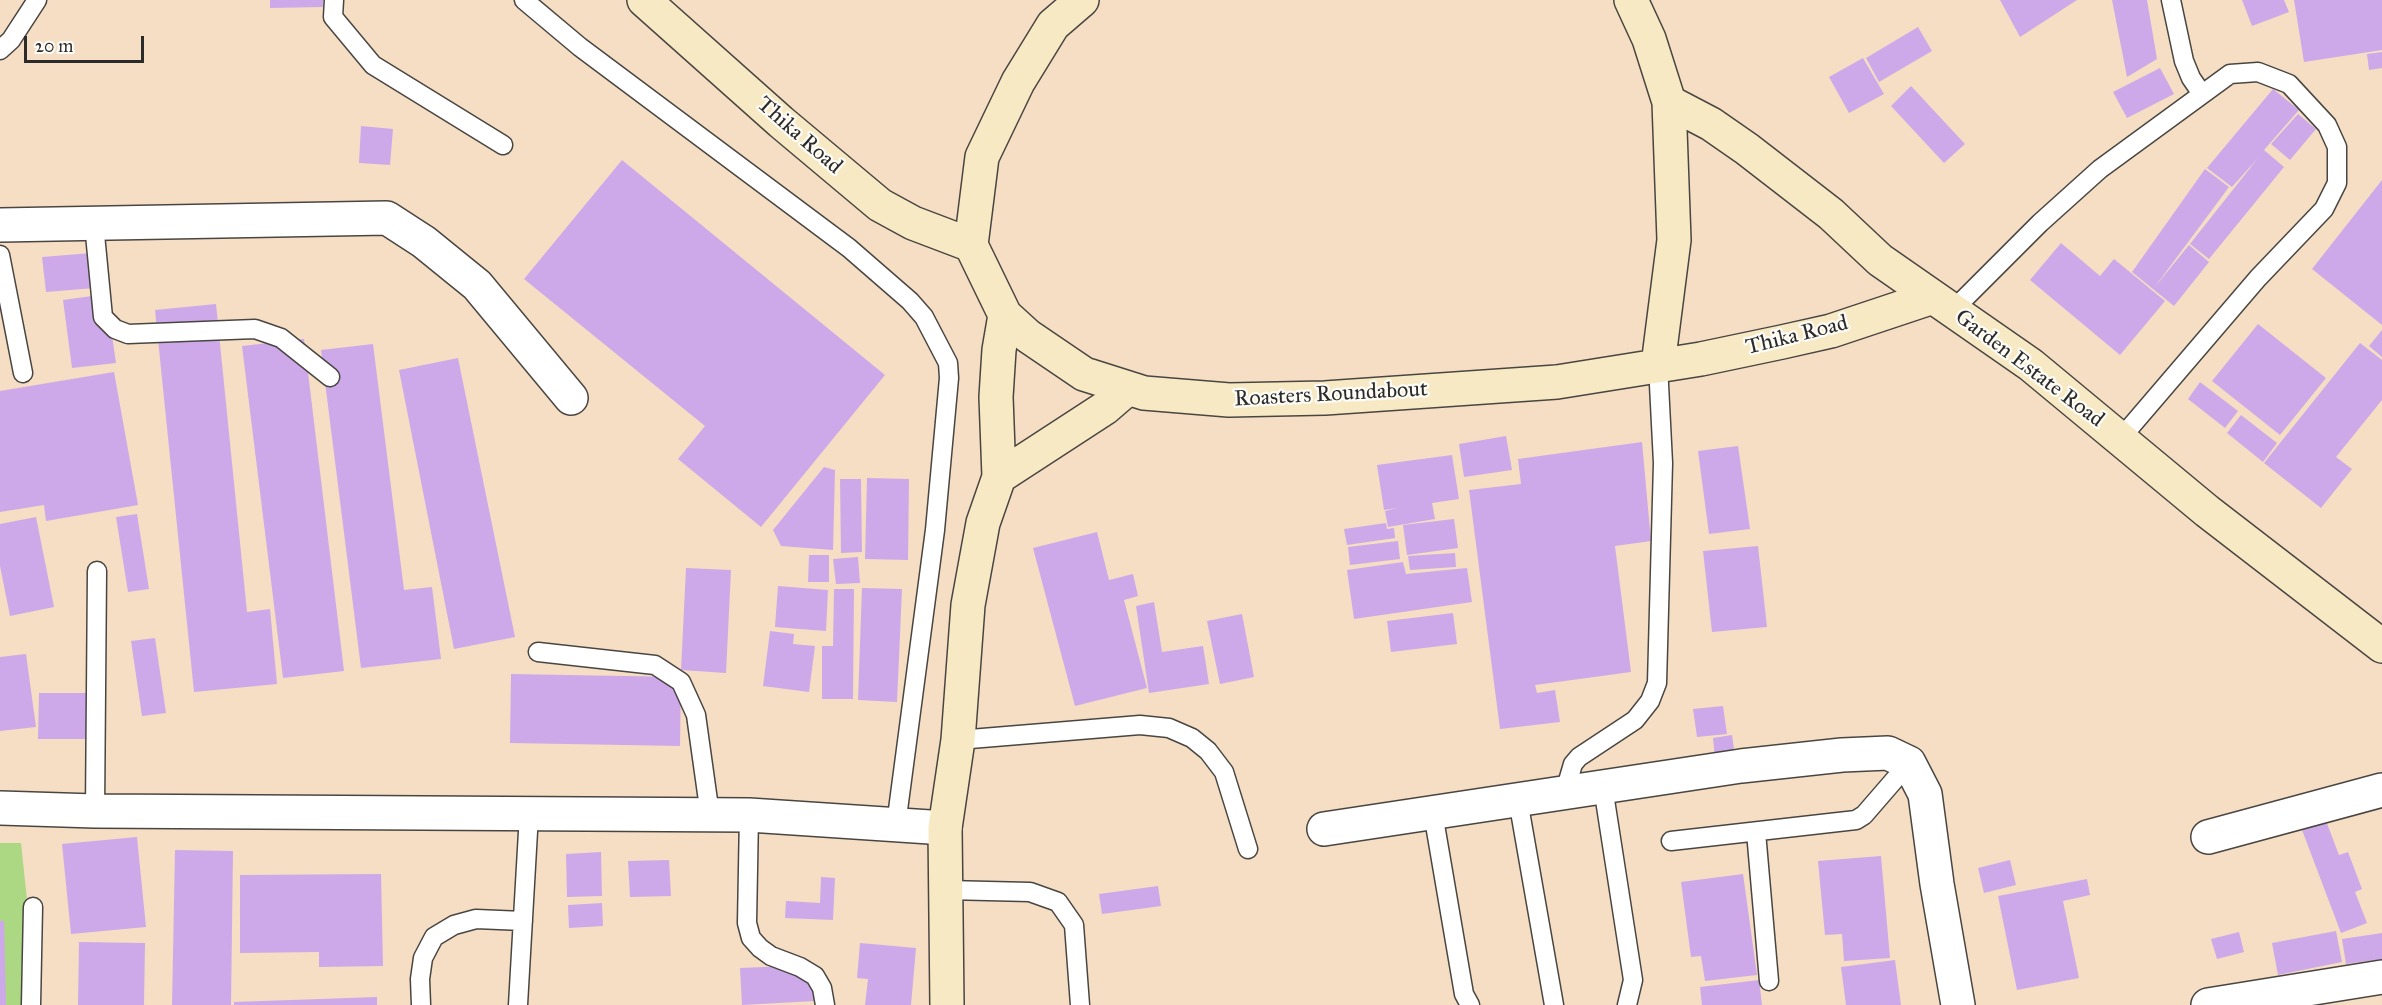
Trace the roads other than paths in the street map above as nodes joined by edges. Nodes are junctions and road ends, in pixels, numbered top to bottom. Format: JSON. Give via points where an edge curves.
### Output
{"nodes":[{"id":1,"x":37,"y":0,"type":"edge"},
{"id":2,"x":334,"y":0,"type":"edge"},
{"id":3,"x":524,"y":0,"type":"edge"},
{"id":4,"x":644,"y":0,"type":"edge"},
{"id":5,"x":1082,"y":0,"type":"edge"},
{"id":6,"x":1631,"y":0,"type":"edge"},
{"id":7,"x":2171,"y":0,"type":"edge"},
{"id":8,"x":0,"y":50,"type":"edge"},
{"id":9,"x":2202,"y":94,"type":"junction"},
{"id":10,"x":1669,"y":102,"type":"junction"},
{"id":11,"x":502,"y":145,"type":"dead end"},
{"id":12,"x":94,"y":224,"type":"junction"},
{"id":13,"x":0,"y":225,"type":"edge"},
{"id":14,"x":971,"y":245,"type":"junction"},
{"id":15,"x":0,"y":255,"type":"edge"},
{"id":16,"x":1942,"y":304,"type":"junction"},
{"id":17,"x":1005,"y":315,"type":"junction"},
{"id":18,"x":1658,"y":365,"type":"junction"},
{"id":19,"x":23,"y":373,"type":"dead end"},
{"id":20,"x":330,"y":376,"type":"dead end"},
{"id":21,"x":1127,"y":388,"type":"junction"},
{"id":22,"x":571,"y":398,"type":"dead end"},
{"id":23,"x":2121,"y":438,"type":"junction"},
{"id":24,"x":999,"y":477,"type":"junction"},
{"id":25,"x":97,"y":571,"type":"dead end"},
{"id":26,"x":2382,"y":646,"type":"edge"},
{"id":27,"x":538,"y":652,"type":"dead end"},
{"id":28,"x":958,"y":740,"type":"junction"},
{"id":29,"x":1909,"y":763,"type":"junction"},
{"id":30,"x":1587,"y":789,"type":"junction"},
{"id":31,"x":2382,"y":790,"type":"edge"},
{"id":32,"x":1518,"y":800,"type":"junction"},
{"id":33,"x":0,"y":808,"type":"edge"},
{"id":34,"x":95,"y":811,"type":"junction"},
{"id":35,"x":1433,"y":813,"type":"junction"},
{"id":36,"x":529,"y":814,"type":"junction"},
{"id":37,"x":710,"y":815,"type":"junction"},
{"id":38,"x":748,"y":815,"type":"junction"},
{"id":39,"x":896,"y":825,"type":"junction"},
{"id":40,"x":945,"y":828,"type":"junction"},
{"id":41,"x":1324,"y":829,"type":"dead end"},
{"id":42,"x":1756,"y":832,"type":"junction"},
{"id":43,"x":2208,"y":837,"type":"dead end"},
{"id":44,"x":1671,"y":841,"type":"dead end"},
{"id":45,"x":1248,"y":849,"type":"dead end"},
{"id":46,"x":946,"y":890,"type":"junction"},
{"id":47,"x":33,"y":907,"type":"dead end"},
{"id":48,"x":524,"y":921,"type":"junction"},
{"id":49,"x":2382,"y":976,"type":"edge"},
{"id":50,"x":1769,"y":981,"type":"dead end"},
{"id":51,"x":31,"y":1005,"type":"edge"},
{"id":52,"x":421,"y":1005,"type":"edge"},
{"id":53,"x":518,"y":1005,"type":"edge"},
{"id":54,"x":825,"y":1005,"type":"edge"},
{"id":55,"x":947,"y":1005,"type":"edge"},
{"id":56,"x":1080,"y":1005,"type":"edge"},
{"id":57,"x":1470,"y":1005,"type":"edge"},
{"id":58,"x":1554,"y":1005,"type":"edge"},
{"id":59,"x":1627,"y":1005,"type":"edge"},
{"id":60,"x":1958,"y":1005,"type":"edge"},
{"id":61,"x":2208,"y":1005,"type":"edge"}],
"edges":[{"from":1,"to":8,"type":"lane"},
{"from":2,"to":11,"type":"lane","via":[[333,17],[373,65]]},
{"from":3,"to":39,"type":"lane","via":[[580,47],[875,270],[924,317],[948,363],[935,530]]},
{"from":4,"to":14,"type":"street","name":"Thika Road","via":[[880,205],[913,223]]},
{"from":5,"to":14,"type":"street","via":[[1053,25],[1018,82],[982,157]]},
{"from":6,"to":10,"type":"street","via":[[1649,39]]},
{"from":7,"to":9,"type":"lane","via":[[2184,61]]},
{"from":9,"to":16,"type":"lane","via":[[2100,169]]},
{"from":9,"to":23,"type":"lane","via":[[2230,74],[2258,72],[2289,84],[2327,125],[2337,147],[2337,183],[2324,209],[2258,278]]},
{"from":10,"to":16,"type":"street","name":"Garden Estate Road","via":[[1748,149],[1831,214],[1880,260]]},
{"from":10,"to":18,"type":"street","via":[[1674,240]]},
{"from":12,"to":13,"type":"street"},
{"from":12,"to":20,"type":"lane","via":[[103,317],[115,329],[128,334],[255,329],[281,338]]},
{"from":12,"to":22,"type":"street","via":[[387,218],[477,285]]},
{"from":14,"to":17,"type":"street","name":"Roasters Roundabout"},
{"from":15,"to":19,"type":"lane"},
{"from":16,"to":18,"type":"street","name":"Thika Road","via":[[1701,359]]},
{"from":16,"to":23,"type":"street","name":"Garden Estate Road","via":[[2031,365]]},
{"from":17,"to":21,"type":"street","name":"Roasters Roundabout","via":[[1028,336],[1084,374]]},
{"from":17,"to":24,"type":"street","via":[[996,397]]},
{"from":18,"to":21,"type":"street","name":"Roasters Roundabout","via":[[1557,382],[1324,398],[1229,400]]},
{"from":18,"to":30,"type":"lane","via":[[1663,463],[1657,683],[1650,701],[1635,720],[1573,764],[1568,781]]},
{"from":21,"to":24,"type":"street","via":[[1105,408]]},
{"from":23,"to":26,"type":"street","name":"Garden Estate Road","via":[[2207,511]]},
{"from":24,"to":28,"type":"street","via":[[983,523],[968,605]]},
{"from":25,"to":34,"type":"lane"},
{"from":27,"to":37,"type":"lane","via":[[655,665],[681,682],[696,716]]},
{"from":28,"to":40,"type":"street"},
{"from":28,"to":45,"type":"lane","via":[[1140,725],[1169,728],[1192,738],[1224,772]]},
{"from":29,"to":30,"type":"street","via":[[1888,753],[1842,754]]},
{"from":29,"to":42,"type":"lane","via":[[1856,820]]},
{"from":29,"to":60,"type":"street","via":[[1925,794]]},
{"from":30,"to":32,"type":"street"},
{"from":30,"to":59,"type":"lane","via":[[1633,981]]},
{"from":31,"to":43,"type":"street"},
{"from":32,"to":35,"type":"street"},
{"from":32,"to":58,"type":"lane"},
{"from":33,"to":34,"type":"street"},
{"from":34,"to":36,"type":"street"},
{"from":35,"to":41,"type":"street"},
{"from":35,"to":57,"type":"lane","via":[[1464,994]]},
{"from":36,"to":37,"type":"street"},
{"from":36,"to":48,"type":"lane"},
{"from":37,"to":38,"type":"street"},
{"from":38,"to":39,"type":"street"},
{"from":38,"to":54,"type":"lane","via":[[747,923],[752,938],[771,956],[814,976],[822,988]]},
{"from":39,"to":40,"type":"street"},
{"from":40,"to":46,"type":"street"},
{"from":42,"to":44,"type":"lane"},
{"from":42,"to":50,"type":"lane"},
{"from":46,"to":55,"type":"street"},
{"from":46,"to":56,"type":"lane","via":[[1030,892],[1058,902],[1074,925]]},
{"from":47,"to":51,"type":"lane"},
{"from":48,"to":52,"type":"lane","via":[[476,919],[454,925],[434,937],[423,958]]},
{"from":48,"to":53,"type":"lane"},
{"from":49,"to":61,"type":"street"}]}
